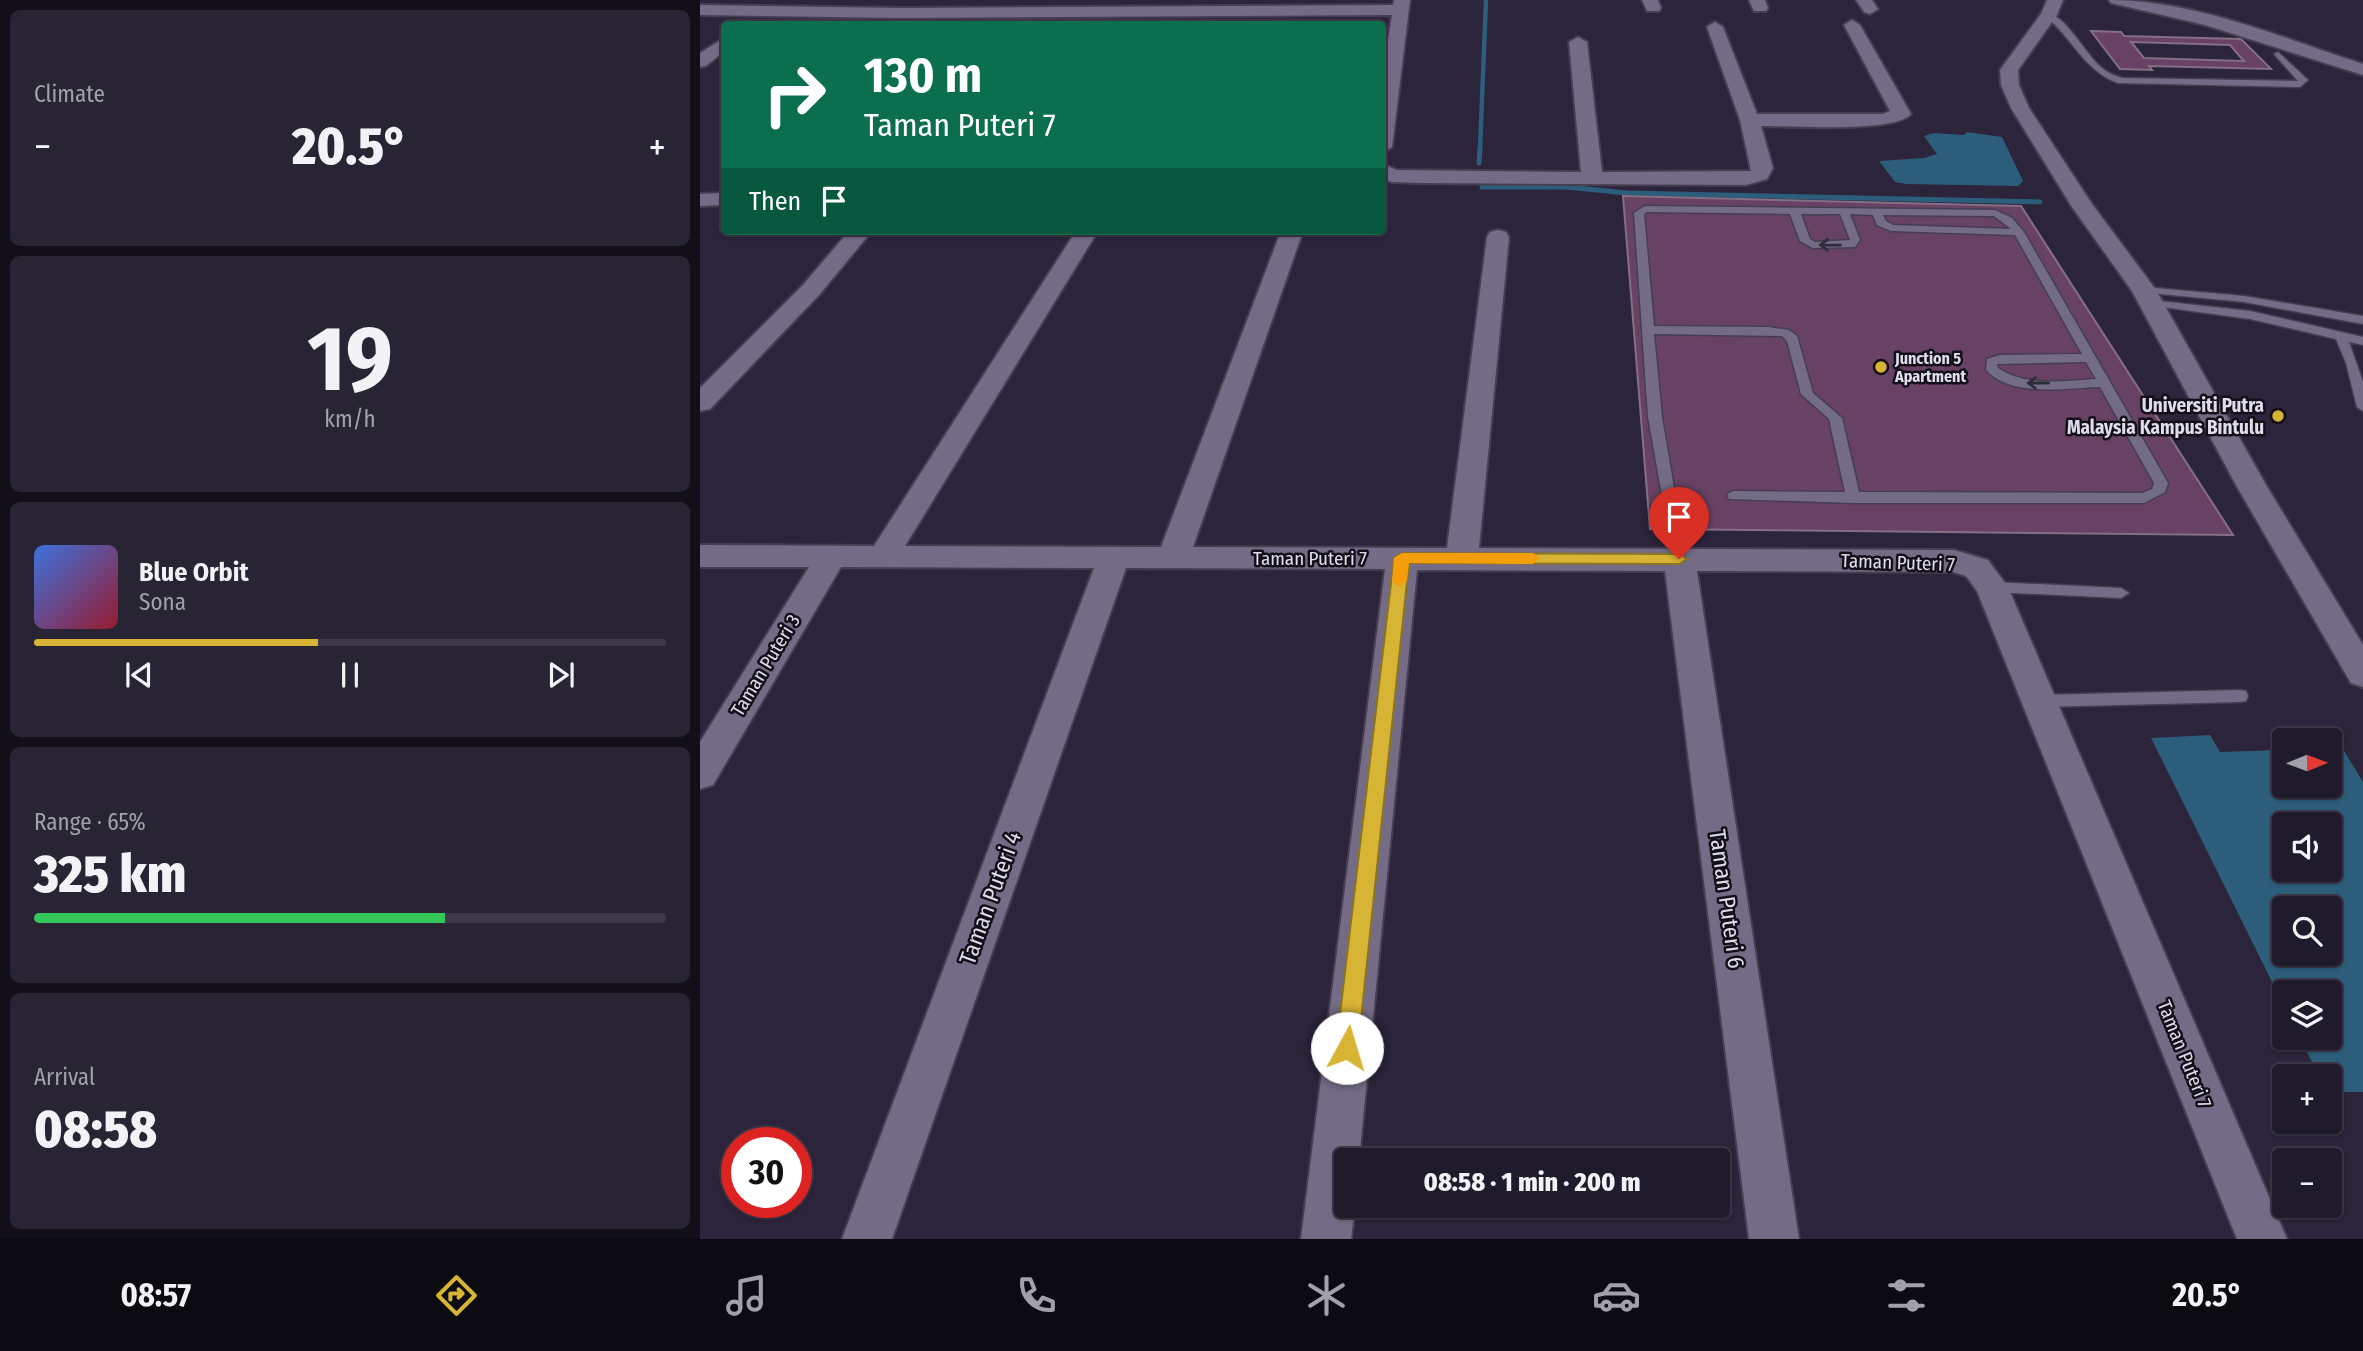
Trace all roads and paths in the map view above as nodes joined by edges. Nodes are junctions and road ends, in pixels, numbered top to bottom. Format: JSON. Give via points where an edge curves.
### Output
{"nodes":[{"id":1,"x":2117,"y":0,"type":"edge"},
{"id":2,"x":1401,"y":5,"type":"edge"},
{"id":3,"x":1116,"y":6,"type":"edge"},
{"id":4,"x":2052,"y":7,"type":"edge"},
{"id":5,"x":700,"y":10,"type":"edge"},
{"id":6,"x":1258,"y":12,"type":"edge"},
{"id":7,"x":764,"y":13,"type":"junction"},
{"id":8,"x":896,"y":19,"type":"edge"},
{"id":9,"x":1032,"y":19,"type":"edge"},
{"id":10,"x":753,"y":21,"type":"edge"},
{"id":11,"x":1852,"y":25,"type":"dead end"},
{"id":12,"x":1716,"y":27,"type":"dead end"},
{"id":13,"x":1578,"y":42,"type":"dead end"},
{"id":14,"x":721,"y":45,"type":"edge"},
{"id":15,"x":2278,"y":54,"type":"dead end"},
{"id":16,"x":700,"y":62,"type":"edge"},
{"id":17,"x":2363,"y":70,"type":"edge"},
{"id":18,"x":1386,"y":118,"type":"edge"},
{"id":19,"x":1750,"y":120,"type":"junction"},
{"id":20,"x":1386,"y":172,"type":"edge"},
{"id":21,"x":1592,"y":176,"type":"junction"},
{"id":22,"x":1794,"y":210,"type":"junction"},
{"id":23,"x":1844,"y":211,"type":"junction"},
{"id":24,"x":1877,"y":212,"type":"junction"},
{"id":25,"x":2020,"y":232,"type":"junction"},
{"id":26,"x":858,"y":235,"type":"edge"},
{"id":27,"x":1084,"y":235,"type":"edge"},
{"id":28,"x":1291,"y":235,"type":"edge"},
{"id":29,"x":1498,"y":237,"type":"dead end"},
{"id":30,"x":2148,"y":296,"type":"junction"},
{"id":31,"x":2363,"y":320,"type":"edge"},
{"id":32,"x":1647,"y":330,"type":"junction"},
{"id":33,"x":2341,"y":337,"type":"junction"},
{"id":34,"x":2363,"y":341,"type":"edge"},
{"id":35,"x":2092,"y":358,"type":"junction"},
{"id":36,"x":2357,"y":364,"type":"edge"},
{"id":37,"x":2106,"y":383,"type":"junction"},
{"id":38,"x":2362,"y":399,"type":"edge"},
{"id":39,"x":700,"y":403,"type":"edge"},
{"id":40,"x":1734,"y":496,"type":"dead end"},
{"id":41,"x":1853,"y":498,"type":"junction"},
{"id":42,"x":700,"y":556,"type":"edge"},
{"id":43,"x":831,"y":557,"type":"junction"},
{"id":44,"x":883,"y":557,"type":"junction"},
{"id":45,"x":1114,"y":558,"type":"junction"},
{"id":46,"x":1173,"y":558,"type":"junction"},
{"id":47,"x":1402,"y":558,"type":"junction"},
{"id":48,"x":1462,"y":558,"type":"junction"},
{"id":49,"x":1679,"y":559,"type":"junction"},
{"id":50,"x":1992,"y":587,"type":"junction"},
{"id":51,"x":2121,"y":593,"type":"dead end"},
{"id":52,"x":2363,"y":674,"type":"edge"},
{"id":53,"x":2240,"y":696,"type":"dead end"},
{"id":54,"x":2040,"y":701,"type":"junction"},
{"id":55,"x":700,"y":774,"type":"edge"},
{"id":56,"x":867,"y":1239,"type":"edge"},
{"id":57,"x":1326,"y":1239,"type":"edge"},
{"id":58,"x":1774,"y":1239,"type":"edge"},
{"id":59,"x":2262,"y":1239,"type":"edge"}],
"edges":[{"from":1,"to":17,"type":"street","via":[[2210,21]]},
{"from":2,"to":6,"type":"street"},
{"from":2,"to":18,"type":"street"},
{"from":3,"to":6,"type":"street"},
{"from":3,"to":9,"type":"street"},
{"from":4,"to":15,"type":"lane","via":[[2100,74],[2121,81],[2300,84],[2304,80]]},
{"from":4,"to":30,"type":"street","via":[[2009,70],[2010,85],[2083,207]]},
{"from":5,"to":7,"type":"street"},
{"from":7,"to":8,"type":"street"},
{"from":7,"to":10,"type":"street"},
{"from":8,"to":9,"type":"street"},
{"from":11,"to":19,"type":"street","via":[[1901,114],[1885,120]]},
{"from":12,"to":19,"type":"street"},
{"from":13,"to":21,"type":"street"},
{"from":14,"to":16,"type":"street"},
{"from":19,"to":21,"type":"street","via":[[1763,168],[1760,175],[1746,179]]},
{"from":20,"to":21,"type":"street","via":[[1422,177]]},
{"from":22,"to":23,"type":"lane"},
{"from":23,"to":22,"type":"lane","one_way":true,"via":[[1855,240],[1851,245],[1826,246],[1805,241]]},
{"from":22,"to":32,"type":"lane","via":[[1655,207],[1639,213]]},
{"from":23,"to":24,"type":"lane"},
{"from":24,"to":25,"type":"lane","via":[[1995,213]]},
{"from":24,"to":25,"type":"lane","via":[[1881,223],[1891,228]]},
{"from":25,"to":35,"type":"lane"},
{"from":26,"to":39,"type":"street","via":[[811,290]]},
{"from":27,"to":44,"type":"street"},
{"from":28,"to":46,"type":"street"},
{"from":29,"to":48,"type":"street"},
{"from":30,"to":31,"type":"lane","via":[[2244,299]]},
{"from":30,"to":33,"type":"lane"},
{"from":30,"to":52,"type":"street","via":[[2251,485]]},
{"from":32,"to":41,"type":"lane","via":[[1769,331],[1793,339],[1807,394],[1835,418]]},
{"from":32,"to":49,"type":"lane","via":[[1655,417]]},
{"from":33,"to":34,"type":"lane"},
{"from":33,"to":36,"type":"lane"},
{"from":35,"to":37,"type":"lane"},
{"from":37,"to":35,"type":"lane","one_way":true,"via":[[2019,382],[1999,377],[1991,362]]},
{"from":36,"to":38,"type":"lane"},
{"from":37,"to":41,"type":"lane","via":[[2161,483],[2158,492],[2144,498]]},
{"from":40,"to":41,"type":"lane"},
{"from":42,"to":43,"type":"street","name":"Taman Puteri 7"},
{"from":43,"to":44,"type":"street","name":"Taman Puteri 7"},
{"from":43,"to":55,"type":"street","name":"Taman Puteri 3"},
{"from":44,"to":45,"type":"street","name":"Taman Puteri 7"},
{"from":45,"to":46,"type":"street","name":"Taman Puteri 7"},
{"from":45,"to":56,"type":"street","name":"Taman Puteri 4"},
{"from":46,"to":47,"type":"street","name":"Taman Puteri 7"},
{"from":47,"to":48,"type":"street","name":"Taman Puteri 7"},
{"from":47,"to":57,"type":"street"},
{"from":48,"to":49,"type":"street","name":"Taman Puteri 7"},
{"from":49,"to":50,"type":"street","name":"Taman Puteri 7","via":[[1954,561],[1977,568]]},
{"from":49,"to":58,"type":"street","name":"Taman Puteri 6"},
{"from":50,"to":51,"type":"lane"},
{"from":50,"to":54,"type":"street","name":"Taman Puteri 7"},
{"from":53,"to":54,"type":"lane"},
{"from":54,"to":59,"type":"street","name":"Taman Puteri 7"}]}
